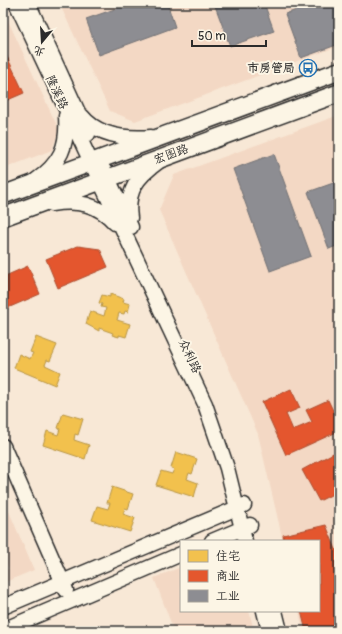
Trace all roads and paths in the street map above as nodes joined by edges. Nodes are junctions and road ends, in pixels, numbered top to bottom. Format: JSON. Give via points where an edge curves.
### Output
{"nodes":[{"id":1,"x":16,"y":3,"type":"edge"},
{"id":2,"x":28,"y":3,"type":"edge"},
{"id":3,"x":339,"y":71,"type":"edge"},
{"id":4,"x":339,"y":93,"type":"edge"},
{"id":5,"x":71,"y":109,"type":"junction"},
{"id":6,"x":161,"y":136,"type":"junction"},
{"id":7,"x":169,"y":155,"type":"junction"},
{"id":8,"x":95,"y":161,"type":"junction"},
{"id":9,"x":103,"y":179,"type":"junction"},
{"id":10,"x":28,"y":186,"type":"junction"},
{"id":11,"x":3,"y":195,"type":"edge"},
{"id":12,"x":32,"y":206,"type":"junction"},
{"id":13,"x":3,"y":217,"type":"edge"},
{"id":14,"x":128,"y":231,"type":"junction"},
{"id":15,"x":3,"y":446,"type":"edge"},
{"id":16,"x":241,"y":506,"type":"junction"},
{"id":17,"x":246,"y":531,"type":"edge"},
{"id":18,"x":215,"y":540,"type":"edge"},
{"id":19,"x":254,"y":540,"type":"edge"},
{"id":20,"x":180,"y":554,"type":"edge"},
{"id":21,"x":62,"y":582,"type":"junction"},
{"id":22,"x":71,"y":601,"type":"junction"},
{"id":23,"x":3,"y":607,"type":"edge"},
{"id":24,"x":264,"y":612,"type":"edge"},
{"id":25,"x":275,"y":612,"type":"edge"},
{"id":26,"x":3,"y":630,"type":"edge"},
{"id":27,"x":269,"y":631,"type":"edge"},
{"id":28,"x":280,"y":631,"type":"edge"}],
"edges":[{"from":1,"to":5,"type":"street","name":"隆溪路"},
{"from":2,"to":5,"type":"street","name":"隆溪路"},
{"from":3,"to":6,"type":"main road","name":"宏图路"},
{"from":4,"to":7,"type":"main road","name":"宏图路"},
{"from":5,"to":6,"type":"street","via":[[97,129],[116,136]]},
{"from":5,"to":8,"type":"street","name":"隆溪路"},
{"from":5,"to":10,"type":"street","via":[[62,154]]},
{"from":6,"to":8,"type":"main road","name":"宏图路"},
{"from":7,"to":9,"type":"main road","name":"宏图路"},
{"from":7,"to":14,"type":"street","via":[[150,169],[130,193]]},
{"from":8,"to":9,"type":"street","name":"隆溪路"},
{"from":8,"to":10,"type":"main road","name":"宏图路"},
{"from":9,"to":12,"type":"main road","name":"宏图路"},
{"from":9,"to":14,"type":"street","name":"众利路"},
{"from":10,"to":11,"type":"main road","name":"宏图路"},
{"from":12,"to":13,"type":"main road","name":"宏图路"},
{"from":12,"to":14,"type":"street","via":[[82,202],[96,207]]},
{"from":14,"to":16,"type":"street","name":"众利路","via":[[212,401]]},
{"from":15,"to":21,"type":"street"},
{"from":16,"to":17,"type":"street","name":"众利路"},
{"from":16,"to":21,"type":"street"},
{"from":17,"to":18,"type":"street"},
{"from":17,"to":19,"type":"street","name":"众利路"},
{"from":20,"to":22,"type":"street"},
{"from":21,"to":22,"type":"street"},
{"from":21,"to":23,"type":"street"},
{"from":22,"to":26,"type":"street"},
{"from":24,"to":27,"type":"street"},
{"from":25,"to":28,"type":"street"}]}
